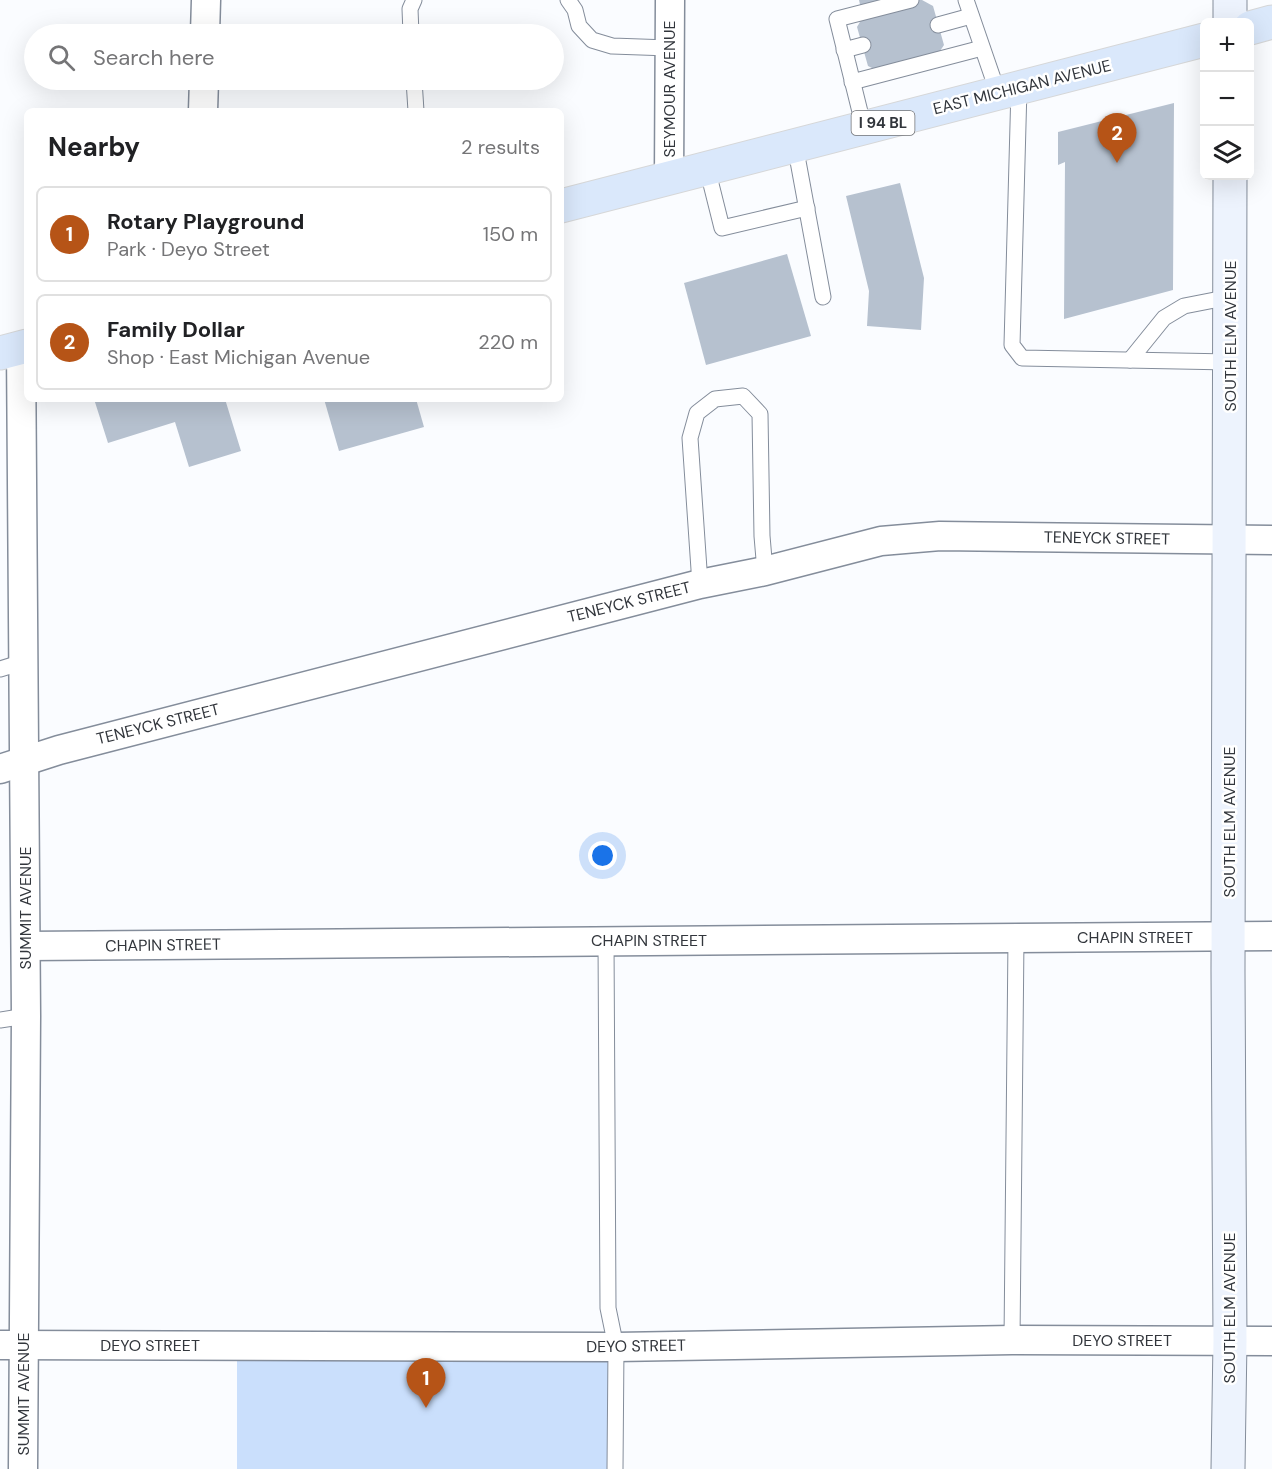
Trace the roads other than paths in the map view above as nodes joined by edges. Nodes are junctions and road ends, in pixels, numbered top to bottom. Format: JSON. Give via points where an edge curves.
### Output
{"nodes":[{"id":1,"x":206,"y":0,"type":"edge"},
{"id":2,"x":414,"y":0,"type":"edge"},
{"id":3,"x":568,"y":0,"type":"edge"},
{"id":4,"x":670,"y":0,"type":"edge"},
{"id":5,"x":911,"y":0,"type":"edge"},
{"id":6,"x":966,"y":0,"type":"edge"},
{"id":7,"x":1230,"y":0,"type":"edge"},
{"id":8,"x":971,"y":16,"type":"junction"},
{"id":9,"x":1230,"y":18,"type":"edge"},
{"id":10,"x":1272,"y":22,"type":"edge"},
{"id":11,"x":205,"y":24,"type":"edge"},
{"id":12,"x":411,"y":24,"type":"edge"},
{"id":13,"x":939,"y":25,"type":"dead end"},
{"id":14,"x":1254,"y":27,"type":"edge"},
{"id":15,"x":1200,"y":41,"type":"edge"},
{"id":16,"x":862,"y":45,"type":"dead end"},
{"id":17,"x":669,"y":48,"type":"junction"},
{"id":18,"x":982,"y":48,"type":"junction"},
{"id":19,"x":844,"y":50,"type":"junction"},
{"id":20,"x":852,"y":82,"type":"junction"},
{"id":21,"x":204,"y":90,"type":"edge"},
{"id":22,"x":415,"y":90,"type":"edge"},
{"id":23,"x":1009,"y":90,"type":"junction"},
{"id":24,"x":203,"y":108,"type":"edge"},
{"id":25,"x":416,"y":108,"type":"edge"},
{"id":26,"x":864,"y":128,"type":"junction"},
{"id":27,"x":795,"y":145,"type":"junction"},
{"id":28,"x":707,"y":168,"type":"junction"},
{"id":29,"x":669,"y":178,"type":"junction"},
{"id":30,"x":1230,"y":180,"type":"edge"},
{"id":31,"x":564,"y":205,"type":"edge"},
{"id":32,"x":807,"y":208,"type":"junction"},
{"id":33,"x":823,"y":297,"type":"dead end"},
{"id":34,"x":1230,"y":297,"type":"junction"},
{"id":35,"x":16,"y":349,"type":"edge"},
{"id":36,"x":1130,"y":360,"type":"junction"},
{"id":37,"x":1230,"y":362,"type":"junction"},
{"id":38,"x":1231,"y":540,"type":"junction"},
{"id":39,"x":1272,"y":540,"type":"edge"},
{"id":40,"x":765,"y":571,"type":"junction"},
{"id":41,"x":700,"y":584,"type":"junction"},
{"id":42,"x":12,"y":666,"type":"edge"},
{"id":43,"x":12,"y":766,"type":"edge"},
{"id":44,"x":1228,"y":936,"type":"junction"},
{"id":45,"x":1272,"y":936,"type":"edge"},
{"id":46,"x":1016,"y":938,"type":"junction"},
{"id":47,"x":606,"y":940,"type":"junction"},
{"id":48,"x":26,"y":946,"type":"junction"},
{"id":49,"x":13,"y":1018,"type":"edge"},
{"id":50,"x":1012,"y":1340,"type":"junction"},
{"id":51,"x":1230,"y":1341,"type":"junction"},
{"id":52,"x":1272,"y":1341,"type":"edge"},
{"id":53,"x":11,"y":1344,"type":"edge"},
{"id":54,"x":616,"y":1347,"type":"junction"},
{"id":55,"x":23,"y":1469,"type":"edge"},
{"id":56,"x":615,"y":1469,"type":"edge"},
{"id":57,"x":1228,"y":1469,"type":"edge"}],
"edges":[{"from":1,"to":11,"type":"street"},
{"from":2,"to":12,"type":"lane"},
{"from":3,"to":17,"type":"lane","via":[[579,26],[592,40],[612,46]]},
{"from":4,"to":17,"type":"street","name":"SEYMOUR AVENUE"},
{"from":5,"to":19,"type":"lane","via":[[837,19]]},
{"from":6,"to":8,"type":"lane"},
{"from":7,"to":9,"type":"street"},
{"from":8,"to":13,"type":"lane"},
{"from":8,"to":18,"type":"lane"},
{"from":10,"to":14,"type":"main road"},
{"from":15,"to":23,"type":"main road","name":"EAST MICHIGAN AVENUE","number":"I 94 BL"},
{"from":16,"to":19,"type":"lane"},
{"from":17,"to":29,"type":"street","name":"SEYMOUR AVENUE"},
{"from":18,"to":20,"type":"lane"},
{"from":18,"to":23,"type":"lane"},
{"from":19,"to":20,"type":"lane"},
{"from":20,"to":26,"type":"lane"},
{"from":21,"to":24,"type":"street"},
{"from":22,"to":25,"type":"lane"},
{"from":23,"to":26,"type":"main road","name":"EAST MICHIGAN AVENUE","number":"I 94 BL"},
{"from":23,"to":36,"type":"lane","via":[[1012,345],[1022,358]]},
{"from":26,"to":27,"type":"main road","name":"EAST MICHIGAN AVENUE","number":"I 94 BL"},
{"from":27,"to":28,"type":"main road","name":"EAST MICHIGAN AVENUE","number":"I 94 BL"},
{"from":27,"to":32,"type":"lane"},
{"from":28,"to":29,"type":"main road","name":"EAST MICHIGAN AVENUE","number":"I 94 BL"},
{"from":28,"to":32,"type":"lane","via":[[722,228]]},
{"from":29,"to":31,"type":"main road","name":"EAST MICHIGAN AVENUE","number":"I 94 BL"},
{"from":30,"to":34,"type":"street","name":"SOUTH ELM AVENUE"},
{"from":32,"to":33,"type":"lane"},
{"from":34,"to":36,"type":"lane","via":[[1184,306],[1164,318]]},
{"from":34,"to":37,"type":"street","name":"SOUTH ELM AVENUE"},
{"from":35,"to":42,"type":"street","name":"SUMMIT AVENUE"},
{"from":36,"to":37,"type":"lane"},
{"from":37,"to":38,"type":"street","name":"SOUTH ELM AVENUE"},
{"from":38,"to":39,"type":"street","name":"TENEYCK STREET"},
{"from":38,"to":40,"type":"street","name":"TENEYCK STREET","via":[[940,536],[881,541]]},
{"from":38,"to":44,"type":"street","name":"SOUTH ELM AVENUE"},
{"from":40,"to":41,"type":"street","name":"TENEYCK STREET"},
{"from":40,"to":41,"type":"lane","via":[[760,414],[743,396],[715,399],[697,413],[690,438]]},
{"from":41,"to":43,"type":"street","name":"TENEYCK STREET","via":[[59,750]]},
{"from":42,"to":43,"type":"street","name":"SUMMIT AVENUE"},
{"from":43,"to":48,"type":"street","name":"SUMMIT AVENUE"},
{"from":44,"to":45,"type":"street","name":"CHAPIN STREET"},
{"from":44,"to":46,"type":"street","name":"CHAPIN STREET"},
{"from":44,"to":51,"type":"street","name":"SOUTH ELM AVENUE"},
{"from":46,"to":47,"type":"street","name":"CHAPIN STREET"},
{"from":46,"to":50,"type":"lane"},
{"from":47,"to":48,"type":"street","name":"CHAPIN STREET"},
{"from":47,"to":54,"type":"lane","via":[[608,1308]]},
{"from":48,"to":49,"type":"street","name":"SUMMIT AVENUE"},
{"from":49,"to":53,"type":"street","name":"SUMMIT AVENUE"},
{"from":50,"to":51,"type":"street","name":"DEYO STREET"},
{"from":50,"to":54,"type":"street","name":"DEYO STREET"},
{"from":51,"to":52,"type":"street","name":"DEYO STREET"},
{"from":51,"to":57,"type":"street","name":"SOUTH ELM AVENUE"},
{"from":53,"to":54,"type":"street","name":"DEYO STREET"},
{"from":53,"to":55,"type":"street","name":"SUMMIT AVENUE"},
{"from":54,"to":56,"type":"lane"}]}
